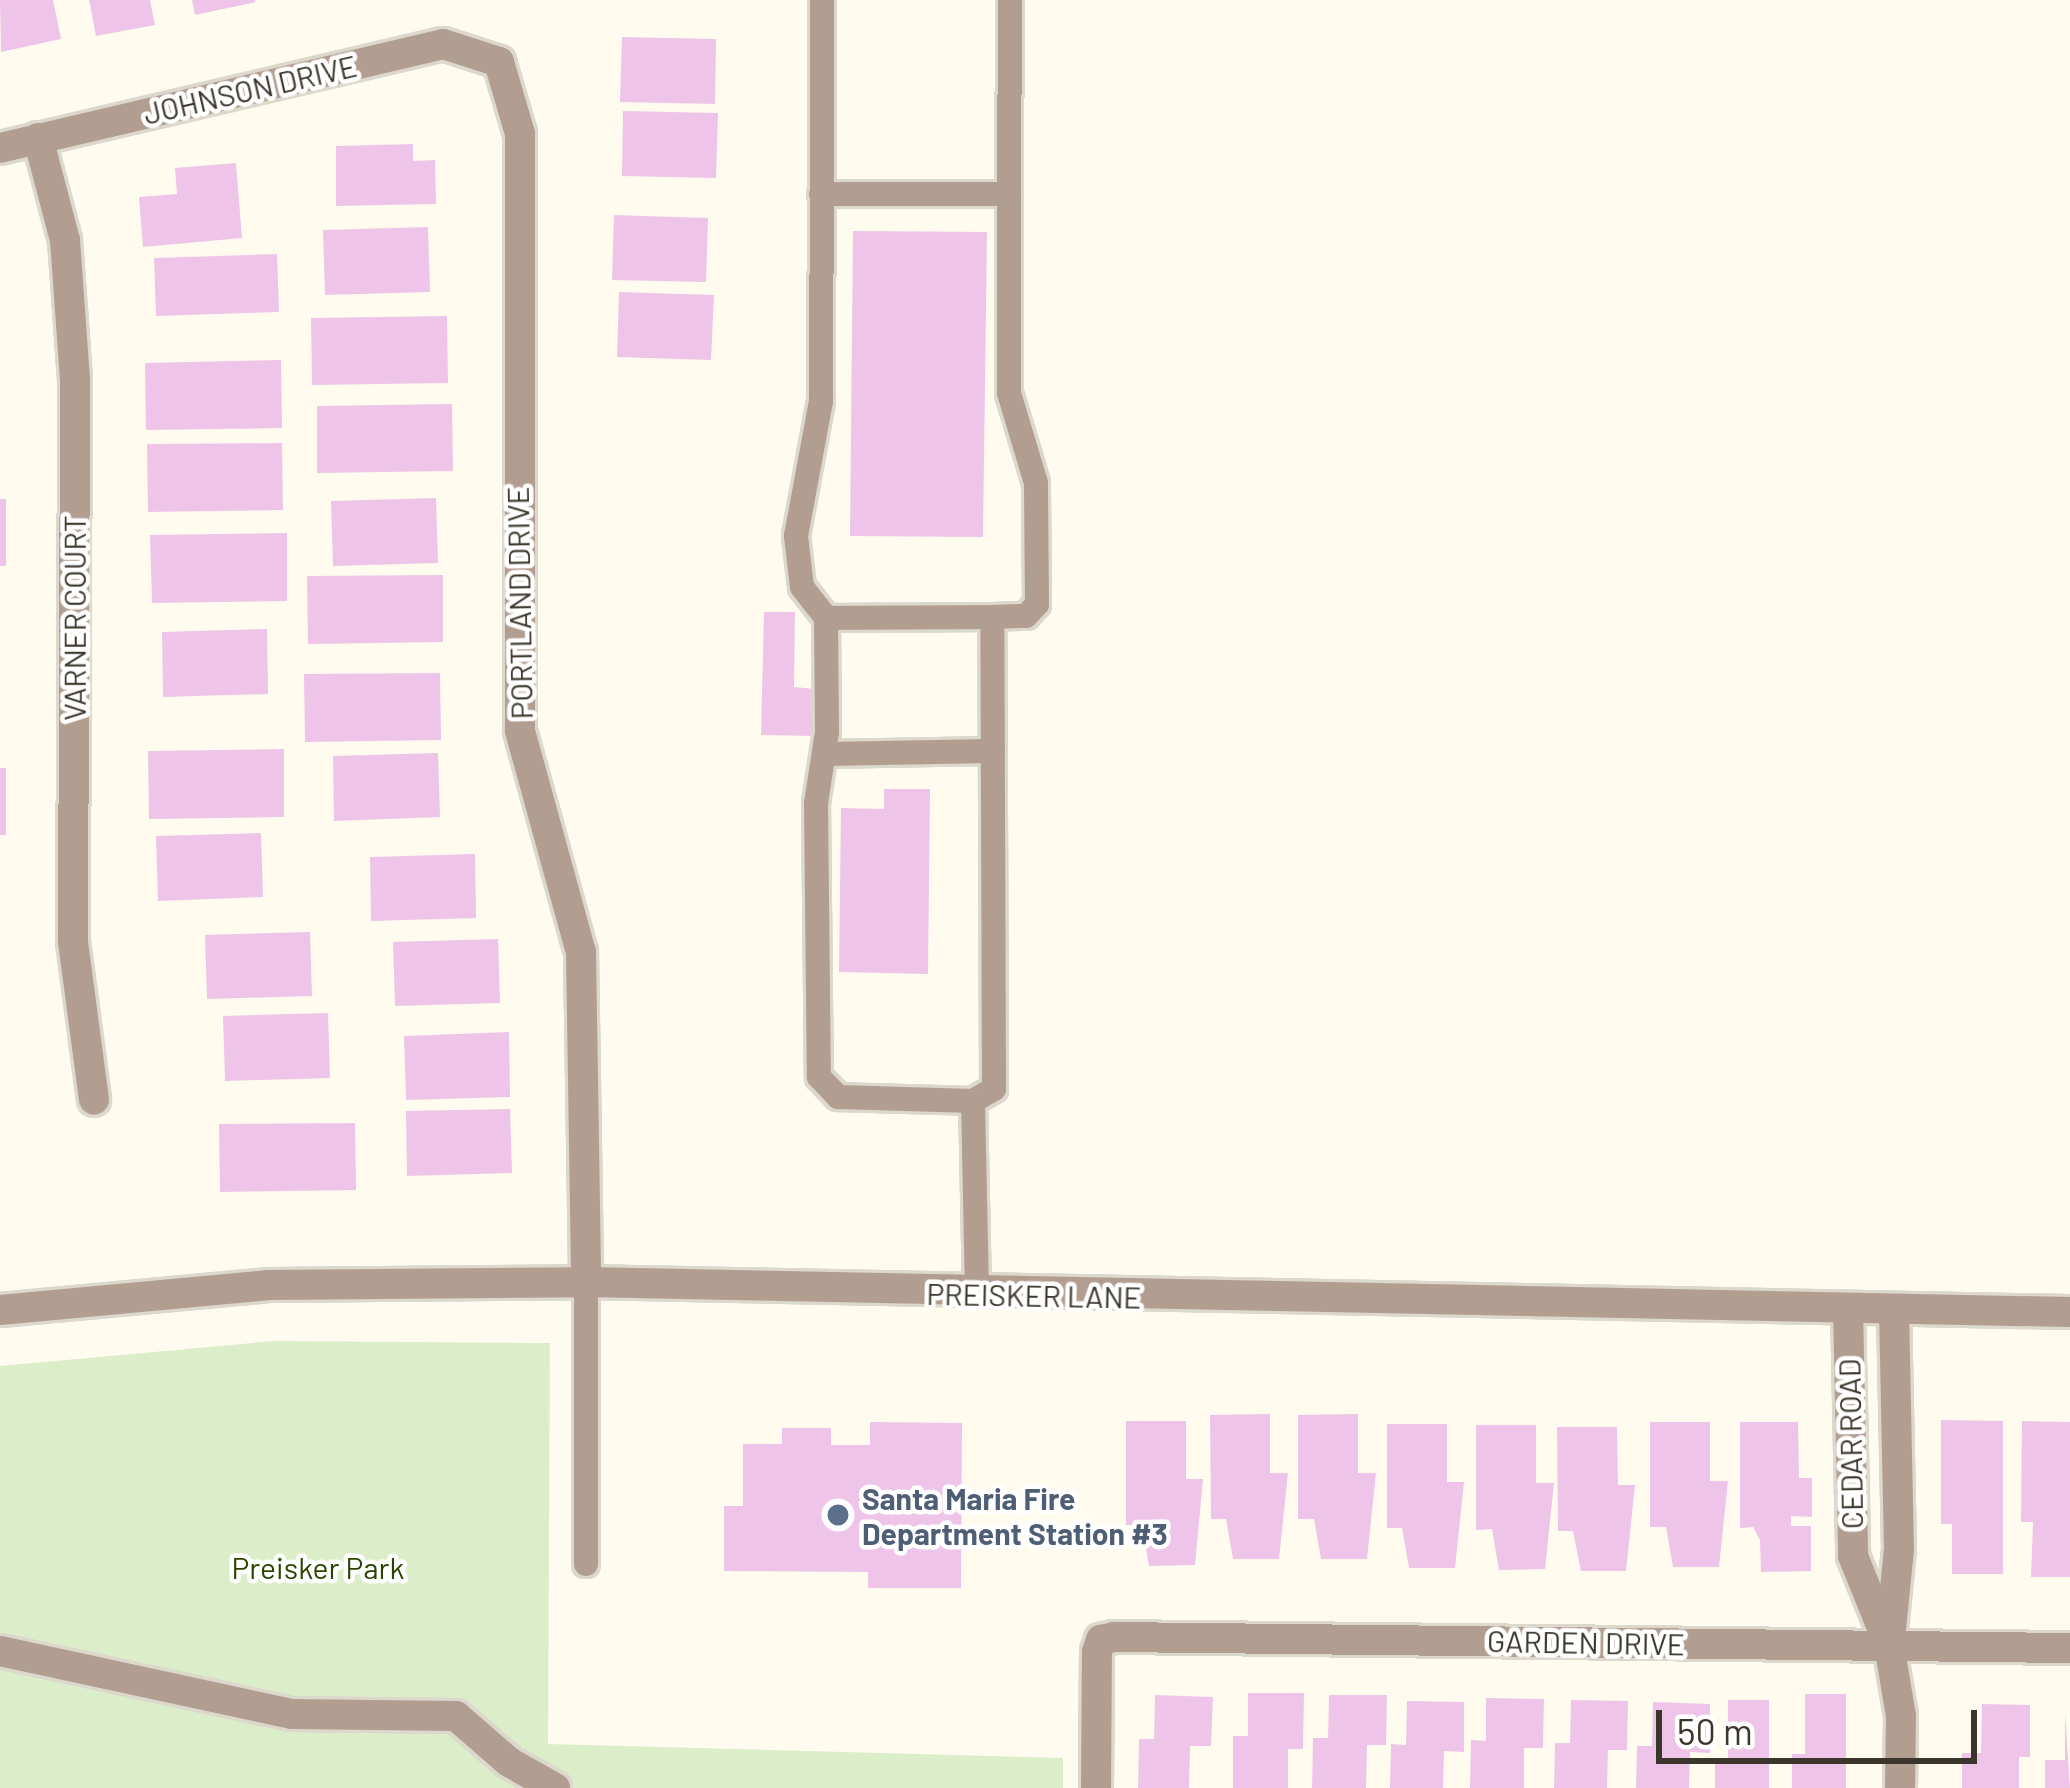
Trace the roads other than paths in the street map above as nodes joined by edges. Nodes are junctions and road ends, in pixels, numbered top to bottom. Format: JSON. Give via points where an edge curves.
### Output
{"nodes":[{"id":1,"x":822,"y":0,"type":"edge"},
{"id":2,"x":1010,"y":0,"type":"edge"},
{"id":3,"x":499,"y":62,"type":"joint"},
{"id":4,"x":38,"y":138,"type":"junction"},
{"id":5,"x":0,"y":148,"type":"edge"},
{"id":6,"x":821,"y":194,"type":"junction"},
{"id":7,"x":1010,"y":194,"type":"junction"},
{"id":8,"x":992,"y":617,"type":"junction"},
{"id":9,"x":826,"y":618,"type":"junction"},
{"id":10,"x":993,"y":751,"type":"junction"},
{"id":11,"x":824,"y":754,"type":"junction"},
{"id":12,"x":94,"y":1100,"type":"dead end"},
{"id":13,"x":973,"y":1102,"type":"junction"},
{"id":14,"x":586,"y":1282,"type":"junction"},
{"id":15,"x":977,"y":1294,"type":"junction"},
{"id":16,"x":1848,"y":1308,"type":"junction"},
{"id":17,"x":1894,"y":1309,"type":"junction"},
{"id":18,"x":0,"y":1310,"type":"edge"},
{"id":19,"x":2070,"y":1312,"type":"edge"},
{"id":20,"x":586,"y":1564,"type":"dead end"},
{"id":21,"x":1889,"y":1646,"type":"junction"},
{"id":22,"x":2070,"y":1648,"type":"edge"},
{"id":23,"x":0,"y":1651,"type":"edge"},
{"id":24,"x":555,"y":1788,"type":"edge"},
{"id":25,"x":1096,"y":1788,"type":"edge"},
{"id":26,"x":1900,"y":1788,"type":"edge"}],
"edges":[{"from":1,"to":6,"type":"lane"},
{"from":2,"to":7,"type":"lane"},
{"from":3,"to":4,"type":"street","name":"JOHNSON DRIVE","via":[[443,44]]},
{"from":3,"to":14,"type":"street","name":"PORTLAND DRIVE","via":[[520,134],[520,730],[581,952]]},
{"from":4,"to":5,"type":"street","name":"JOHNSON DRIVE"},
{"from":4,"to":12,"type":"street","name":"VARNER COURT","via":[[65,240],[75,378],[74,942]]},
{"from":6,"to":7,"type":"lane"},
{"from":6,"to":9,"type":"lane","via":[[820,401],[796,536],[802,587]]},
{"from":7,"to":8,"type":"lane","via":[[1010,393],[1036,483],[1036,604],[1026,616]]},
{"from":8,"to":9,"type":"lane"},
{"from":8,"to":10,"type":"lane"},
{"from":9,"to":11,"type":"lane"},
{"from":10,"to":11,"type":"lane"},
{"from":10,"to":13,"type":"lane","via":[[994,1089]]},
{"from":11,"to":13,"type":"lane","via":[[816,803],[819,1077],[838,1097]]},
{"from":13,"to":15,"type":"lane"},
{"from":14,"to":15,"type":"street","name":"PREISKER LANE"},
{"from":14,"to":18,"type":"street","name":"PREISKER LANE","via":[[267,1285]]},
{"from":14,"to":20,"type":"lane"},
{"from":15,"to":16,"type":"street","name":"PREISKER LANE"},
{"from":16,"to":17,"type":"street","name":"PREISKER LANE"},
{"from":16,"to":21,"type":"street","name":"CEDAR ROAD","via":[[1853,1556]]},
{"from":17,"to":19,"type":"street","name":"PREISKER LANE"},
{"from":17,"to":21,"type":"street","name":"CEDAR ROAD","via":[[1898,1549]]},
{"from":21,"to":22,"type":"street","name":"GARDEN DRIVE"},
{"from":21,"to":25,"type":"street","name":"GARDEN DRIVE","via":[[1102,1640]]},
{"from":21,"to":26,"type":"street","name":"CEDAR ROAD","via":[[1901,1716]]},
{"from":23,"to":24,"type":"street","via":[[292,1714],[456,1716],[509,1762]]}]}
